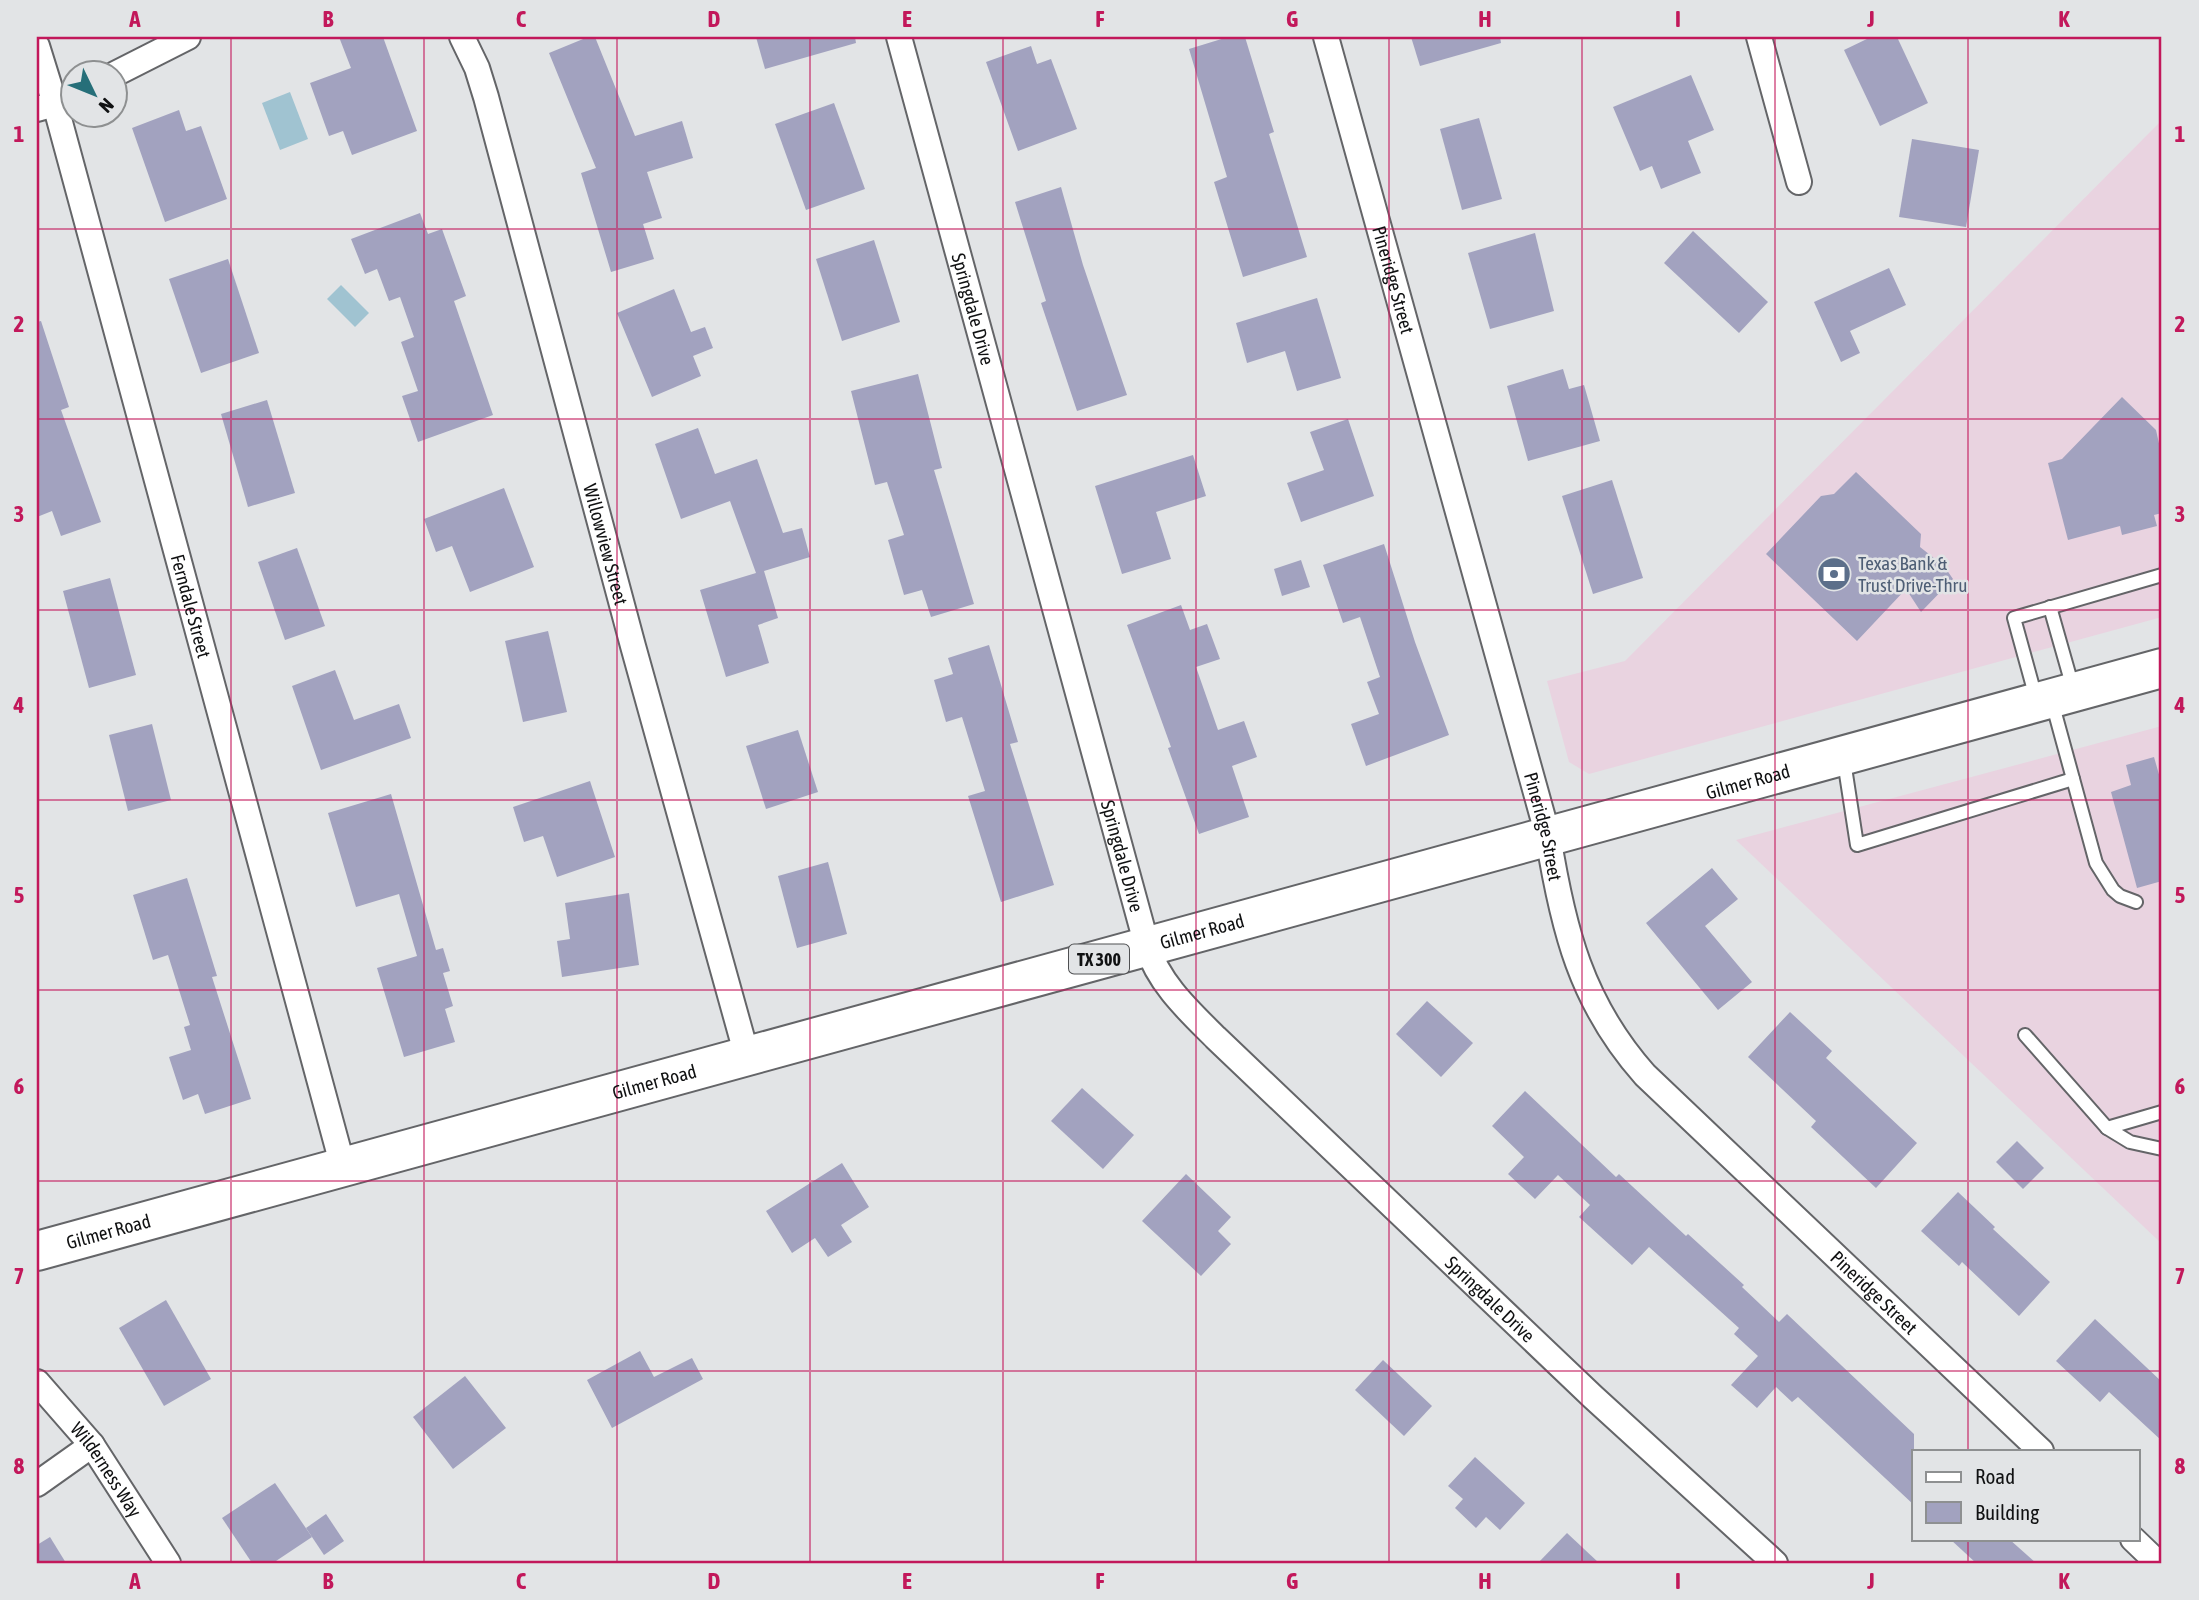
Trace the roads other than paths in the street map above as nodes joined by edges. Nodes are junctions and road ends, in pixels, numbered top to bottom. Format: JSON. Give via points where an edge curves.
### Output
{"nodes":[{"id":1,"x":188,"y":37,"type":"edge"},
{"id":2,"x":463,"y":37,"type":"edge"},
{"id":3,"x":898,"y":37,"type":"edge"},
{"id":4,"x":1326,"y":37,"type":"edge"},
{"id":5,"x":1759,"y":37,"type":"edge"},
{"id":6,"x":37,"y":46,"type":"edge"},
{"id":7,"x":130,"y":66,"type":"edge"},
{"id":8,"x":55,"y":102,"type":"edge"},
{"id":9,"x":1799,"y":182,"type":"dead end"},
{"id":10,"x":2162,"y":575,"type":"edge"},
{"id":11,"x":2050,"y":607,"type":"junction"},
{"id":12,"x":2162,"y":668,"type":"edge"},
{"id":13,"x":2054,"y":697,"type":"junction"},
{"id":14,"x":1843,"y":755,"type":"junction"},
{"id":15,"x":2073,"y":779,"type":"junction"},
{"id":16,"x":1548,"y":836,"type":"junction"},
{"id":17,"x":2136,"y":902,"type":"dead end"},
{"id":18,"x":1147,"y":946,"type":"junction"},
{"id":19,"x":2025,"y":1035,"type":"dead end"},
{"id":20,"x":747,"y":1056,"type":"junction"},
{"id":21,"x":2162,"y":1112,"type":"edge"},
{"id":22,"x":2107,"y":1128,"type":"junction"},
{"id":23,"x":2162,"y":1149,"type":"edge"},
{"id":24,"x":343,"y":1167,"type":"junction"},
{"id":25,"x":37,"y":1251,"type":"edge"},
{"id":26,"x":37,"y":1382,"type":"edge"},
{"id":27,"x":92,"y":1445,"type":"junction"},
{"id":28,"x":2040,"y":1450,"type":"edge"},
{"id":29,"x":37,"y":1484,"type":"edge"},
{"id":30,"x":2134,"y":1540,"type":"edge"},
{"id":31,"x":2162,"y":1559,"type":"edge"},
{"id":32,"x":168,"y":1563,"type":"edge"},
{"id":33,"x":1774,"y":1563,"type":"edge"},
{"id":34,"x":2158,"y":1563,"type":"edge"}],
"edges":[{"from":1,"to":7,"type":"street"},
{"from":2,"to":20,"type":"street","name":"Willowview Street","via":[[486,97]]},
{"from":3,"to":18,"type":"street","name":"Springdale Drive"},
{"from":4,"to":16,"type":"street","name":"Pineridge Street"},
{"from":5,"to":9,"type":"street"},
{"from":6,"to":8,"type":"street","name":"Ferndale Street"},
{"from":8,"to":24,"type":"street","name":"Ferndale Street"},
{"from":10,"to":11,"type":"lane"},
{"from":11,"to":13,"type":"lane"},
{"from":11,"to":13,"type":"lane","via":[[2014,618]]},
{"from":12,"to":13,"type":"main road","name":"Gilmer Road","number":"TX 300"},
{"from":13,"to":14,"type":"main road","name":"Gilmer Road","number":"TX 300"},
{"from":13,"to":15,"type":"lane"},
{"from":14,"to":15,"type":"lane","via":[[1857,845]]},
{"from":14,"to":16,"type":"main road","name":"Gilmer Road","number":"TX 300"},
{"from":15,"to":17,"type":"lane","via":[[2101,874],[2120,896]]},
{"from":16,"to":18,"type":"main road","name":"Gilmer Road","number":"TX 300"},
{"from":16,"to":28,"type":"street","name":"Pineridge Street","via":[[1557,892],[1581,974],[1596,1007],[1634,1063]]},
{"from":18,"to":20,"type":"main road","name":"Gilmer Road","number":"TX 300"},
{"from":18,"to":33,"type":"street","name":"Springdale Drive","via":[[1165,983],[1216,1038]]},
{"from":19,"to":22,"type":"lane"},
{"from":20,"to":24,"type":"main road","name":"Gilmer Road","number":"TX 300"},
{"from":21,"to":22,"type":"lane"},
{"from":22,"to":23,"type":"lane","via":[[2130,1142]]},
{"from":24,"to":25,"type":"main road","name":"Gilmer Road","number":"TX 300"},
{"from":26,"to":27,"type":"street","name":"Wilderness Way"},
{"from":27,"to":29,"type":"street"},
{"from":27,"to":32,"type":"street","name":"Wilderness Way"},
{"from":30,"to":34,"type":"street"},
{"from":31,"to":34,"type":"street"}]}
